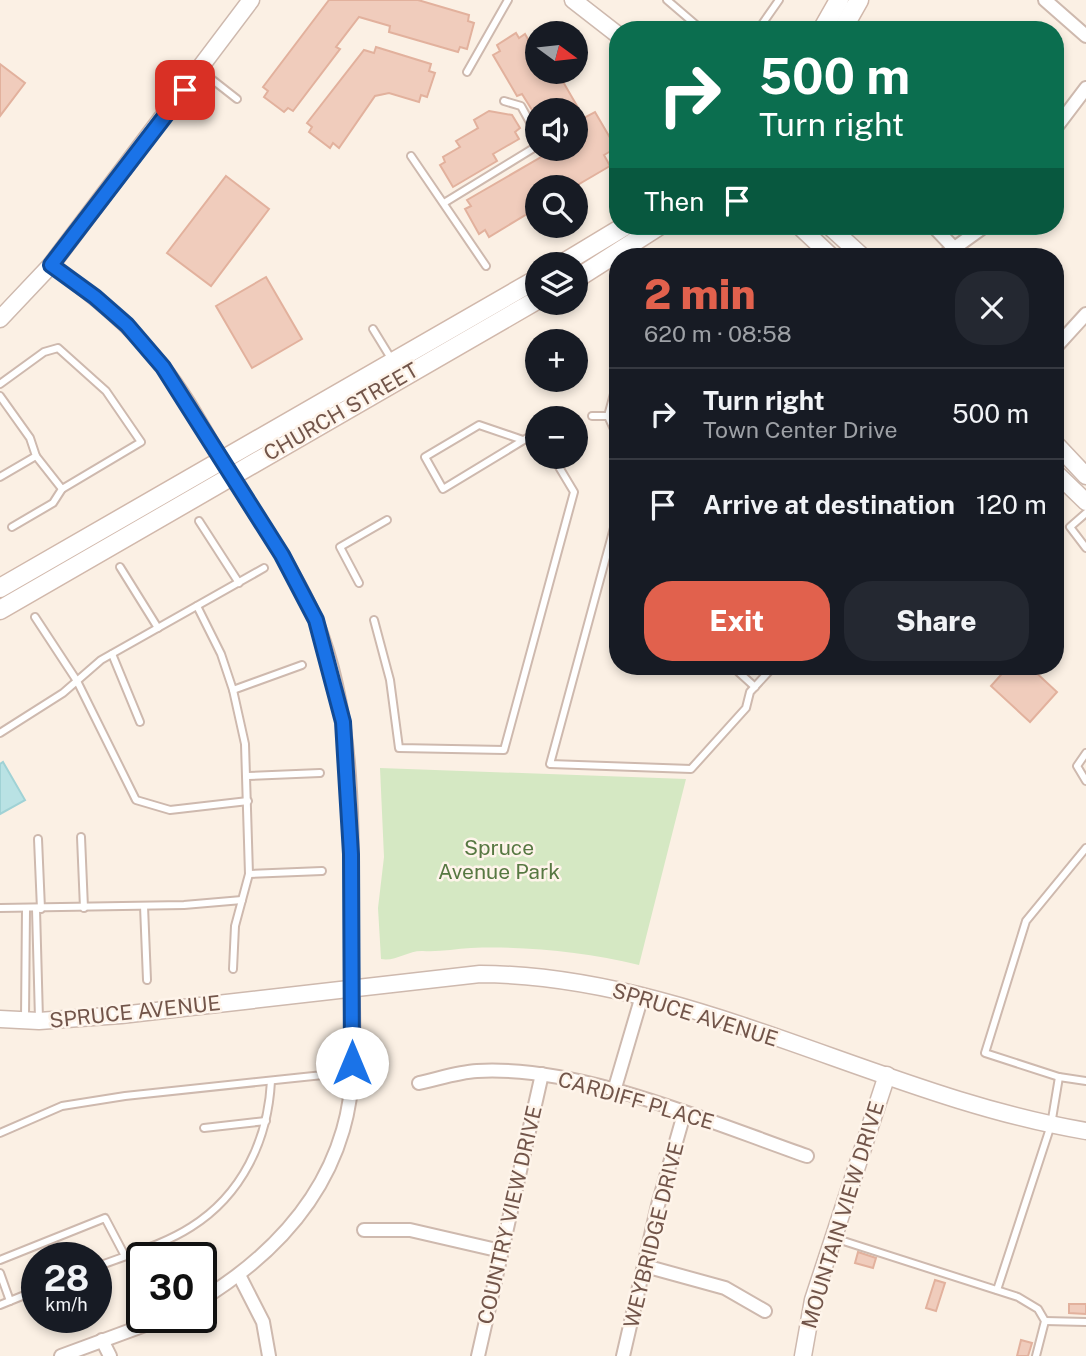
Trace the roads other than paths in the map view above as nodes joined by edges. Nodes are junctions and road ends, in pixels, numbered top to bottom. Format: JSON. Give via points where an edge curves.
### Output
{"nodes":[{"id":1,"x":251,"y":0,"type":"edge"},
{"id":2,"x":509,"y":0,"type":"edge"},
{"id":3,"x":573,"y":0,"type":"edge"},
{"id":4,"x":667,"y":0,"type":"edge"},
{"id":5,"x":779,"y":0,"type":"edge"},
{"id":6,"x":839,"y":0,"type":"edge"},
{"id":7,"x":859,"y":0,"type":"edge"},
{"id":8,"x":1045,"y":0,"type":"edge"},
{"id":9,"x":692,"y":21,"type":"edge"},
{"id":10,"x":764,"y":21,"type":"edge"},
{"id":11,"x":827,"y":21,"type":"edge"},
{"id":12,"x":847,"y":21,"type":"edge"},
{"id":13,"x":609,"y":28,"type":"edge"},
{"id":14,"x":1086,"y":36,"type":"edge"},
{"id":15,"x":200,"y":70,"type":"junction"},
{"id":16,"x":467,"y":72,"type":"dead end"},
{"id":17,"x":1086,"y":88,"type":"edge"},
{"id":18,"x":237,"y":99,"type":"dead end"},
{"id":19,"x":504,"y":101,"type":"dead end"},
{"id":20,"x":525,"y":113,"type":"edge"},
{"id":21,"x":1064,"y":117,"type":"edge"},
{"id":22,"x":525,"y":153,"type":"edge"},
{"id":23,"x":411,"y":156,"type":"dead end"},
{"id":24,"x":444,"y":203,"type":"junction"},
{"id":25,"x":610,"y":235,"type":"edge"},
{"id":26,"x":645,"y":235,"type":"edge"},
{"id":27,"x":809,"y":235,"type":"edge"},
{"id":28,"x":839,"y":235,"type":"edge"},
{"id":29,"x":942,"y":235,"type":"edge"},
{"id":30,"x":971,"y":235,"type":"edge"},
{"id":31,"x":953,"y":247,"type":"joint"},
{"id":32,"x":625,"y":248,"type":"edge"},
{"id":33,"x":822,"y":248,"type":"edge"},
{"id":34,"x":853,"y":248,"type":"edge"},
{"id":35,"x":582,"y":252,"type":"edge"},
{"id":36,"x":609,"y":258,"type":"edge"},
{"id":37,"x":51,"y":265,"type":"junction"},
{"id":38,"x":486,"y":265,"type":"dead end"},
{"id":39,"x":588,"y":271,"type":"edge"},
{"id":40,"x":525,"y":286,"type":"edge"},
{"id":41,"x":525,"y":307,"type":"edge"},
{"id":42,"x":1086,"y":314,"type":"edge"},
{"id":43,"x":0,"y":319,"type":"edge"},
{"id":44,"x":373,"y":329,"type":"dead end"},
{"id":45,"x":1064,"y":338,"type":"edge"},
{"id":46,"x":393,"y":362,"type":"junction"},
{"id":47,"x":0,"y":384,"type":"edge"},
{"id":48,"x":0,"y":396,"type":"edge"},
{"id":49,"x":609,"y":412,"type":"edge"},
{"id":50,"x":592,"y":416,"type":"dead end"},
{"id":51,"x":608,"y":416,"type":"joint"},
{"id":52,"x":523,"y":440,"type":"joint"},
{"id":53,"x":1064,"y":453,"type":"edge"},
{"id":54,"x":36,"y":456,"type":"junction"},
{"id":55,"x":227,"y":468,"type":"junction"},
{"id":56,"x":560,"y":469,"type":"edge"},
{"id":57,"x":1086,"y":476,"type":"edge"},
{"id":58,"x":0,"y":477,"type":"edge"},
{"id":59,"x":1064,"y":481,"type":"edge"},
{"id":60,"x":62,"y":489,"type":"junction"},
{"id":61,"x":1086,"y":502,"type":"edge"},
{"id":62,"x":1086,"y":513,"type":"edge"},
{"id":63,"x":387,"y":520,"type":"dead end"},
{"id":64,"x":200,"y":521,"type":"dead end"},
{"id":65,"x":12,"y":527,"type":"dead end"},
{"id":66,"x":609,"y":546,"type":"edge"},
{"id":67,"x":1086,"y":548,"type":"edge"},
{"id":68,"x":120,"y":567,"type":"dead end"},
{"id":69,"x":264,"y":568,"type":"dead end"},
{"id":70,"x":239,"y":583,"type":"junction"},
{"id":71,"x":359,"y":583,"type":"dead end"},
{"id":72,"x":0,"y":588,"type":"edge"},
{"id":73,"x":197,"y":606,"type":"junction"},
{"id":74,"x":0,"y":610,"type":"edge"},
{"id":75,"x":35,"y":617,"type":"dead end"},
{"id":76,"x":374,"y":620,"type":"dead end"},
{"id":77,"x":158,"y":628,"type":"junction"},
{"id":78,"x":112,"y":654,"type":"junction"},
{"id":79,"x":302,"y":665,"type":"dead end"},
{"id":80,"x":742,"y":675,"type":"edge"},
{"id":81,"x":766,"y":675,"type":"edge"},
{"id":82,"x":77,"y":681,"type":"junction"},
{"id":83,"x":755,"y":687,"type":"junction"},
{"id":84,"x":233,"y":690,"type":"junction"},
{"id":85,"x":140,"y":722,"type":"dead end"},
{"id":86,"x":0,"y":733,"type":"edge"},
{"id":87,"x":1086,"y":753,"type":"edge"},
{"id":88,"x":320,"y":773,"type":"dead end"},
{"id":89,"x":248,"y":776,"type":"junction"},
{"id":90,"x":1086,"y":781,"type":"edge"},
{"id":91,"x":248,"y":801,"type":"junction"},
{"id":92,"x":81,"y":837,"type":"dead end"},
{"id":93,"x":38,"y":839,"type":"dead end"},
{"id":94,"x":1086,"y":848,"type":"edge"},
{"id":95,"x":322,"y":871,"type":"dead end"},
{"id":96,"x":249,"y":874,"type":"junction"},
{"id":97,"x":242,"y":900,"type":"junction"},
{"id":98,"x":144,"y":906,"type":"junction"},
{"id":99,"x":0,"y":908,"type":"edge"},
{"id":100,"x":84,"y":908,"type":"junction"},
{"id":101,"x":26,"y":909,"type":"junction"},
{"id":102,"x":38,"y":909,"type":"junction"},
{"id":103,"x":233,"y":969,"type":"dead end"},
{"id":104,"x":147,"y":980,"type":"dead end"},
{"id":105,"x":352,"y":987,"type":"junction"},
{"id":106,"x":642,"y":996,"type":"junction"},
{"id":107,"x":0,"y":1019,"type":"edge"},
{"id":108,"x":32,"y":1021,"type":"junction"},
{"id":109,"x":542,"y":1074,"type":"junction"},
{"id":110,"x":323,"y":1075,"type":"dead end"},
{"id":111,"x":887,"y":1075,"type":"junction"},
{"id":112,"x":1059,"y":1077,"type":"junction"},
{"id":113,"x":271,"y":1081,"type":"junction"},
{"id":114,"x":1086,"y":1081,"type":"edge"},
{"id":115,"x":419,"y":1083,"type":"dead end"},
{"id":116,"x":614,"y":1091,"type":"junction"},
{"id":117,"x":684,"y":1114,"type":"junction"},
{"id":118,"x":267,"y":1121,"type":"junction"},
{"id":119,"x":1051,"y":1125,"type":"junction"},
{"id":120,"x":204,"y":1128,"type":"dead end"},
{"id":121,"x":1086,"y":1131,"type":"edge"},
{"id":122,"x":0,"y":1133,"type":"edge"},
{"id":123,"x":807,"y":1156,"type":"dead end"},
{"id":124,"x":364,"y":1230,"type":"dead end"},
{"id":125,"x":833,"y":1237,"type":"junction"},
{"id":126,"x":500,"y":1251,"type":"junction"},
{"id":127,"x":125,"y":1256,"type":"junction"},
{"id":128,"x":0,"y":1259,"type":"edge"},
{"id":129,"x":112,"y":1261,"type":"edge"},
{"id":130,"x":645,"y":1266,"type":"junction"},
{"id":131,"x":0,"y":1273,"type":"edge"},
{"id":132,"x":240,"y":1276,"type":"junction"},
{"id":133,"x":217,"y":1290,"type":"edge"},
{"id":134,"x":997,"y":1290,"type":"junction"},
{"id":135,"x":21,"y":1297,"type":"edge"},
{"id":136,"x":10,"y":1301,"type":"junction"},
{"id":137,"x":0,"y":1305,"type":"edge"},
{"id":138,"x":765,"y":1311,"type":"dead end"},
{"id":139,"x":1045,"y":1321,"type":"junction"},
{"id":140,"x":1086,"y":1322,"type":"edge"},
{"id":141,"x":126,"y":1331,"type":"edge"},
{"id":142,"x":102,"y":1340,"type":"junction"},
{"id":143,"x":61,"y":1356,"type":"edge"},
{"id":144,"x":110,"y":1356,"type":"edge"},
{"id":145,"x":269,"y":1356,"type":"edge"},
{"id":146,"x":478,"y":1356,"type":"edge"},
{"id":147,"x":623,"y":1356,"type":"edge"},
{"id":148,"x":803,"y":1356,"type":"edge"},
{"id":149,"x":1036,"y":1356,"type":"edge"}],
"edges":[{"from":1,"to":15,"type":"street"},
{"from":2,"to":16,"type":"lane"},
{"from":3,"to":13,"type":"street"},
{"from":4,"to":9,"type":"lane"},
{"from":5,"to":10,"type":"lane"},
{"from":6,"to":11,"type":"main road"},
{"from":7,"to":12,"type":"main road"},
{"from":8,"to":14,"type":"street"},
{"from":15,"to":18,"type":"lane"},
{"from":15,"to":37,"type":"street"},
{"from":17,"to":21,"type":"street"},
{"from":19,"to":20,"type":"lane","via":[[521,106]]},
{"from":22,"to":24,"type":"lane"},
{"from":23,"to":24,"type":"lane"},
{"from":24,"to":38,"type":"lane"},
{"from":25,"to":35,"type":"main road"},
{"from":26,"to":32,"type":"main road"},
{"from":27,"to":33,"type":"street"},
{"from":28,"to":34,"type":"street"},
{"from":29,"to":31,"type":"street"},
{"from":30,"to":31,"type":"street"},
{"from":36,"to":39,"type":"main road"},
{"from":37,"to":43,"type":"street"},
{"from":37,"to":55,"type":"street","via":[[127,325],[163,367]]},
{"from":40,"to":46,"type":"main road","name":"CHURCH STREET"},
{"from":41,"to":55,"type":"main road","name":"CHURCH STREET"},
{"from":42,"to":45,"type":"street"},
{"from":44,"to":46,"type":"lane"},
{"from":46,"to":55,"type":"main road","name":"CHURCH STREET"},
{"from":47,"to":60,"type":"lane","via":[[44,352],[58,348],[106,391],[141,442]]},
{"from":48,"to":54,"type":"lane","via":[[30,438]]},
{"from":49,"to":51,"type":"lane"},
{"from":50,"to":51,"type":"lane"},
{"from":52,"to":52,"type":"lane","via":[[443,488],[425,457],[479,425]]},
{"from":53,"to":57,"type":"street"},
{"from":54,"to":58,"type":"lane"},
{"from":54,"to":60,"type":"lane"},
{"from":55,"to":72,"type":"main road","name":"CHURCH STREET"},
{"from":55,"to":74,"type":"main road","name":"CHURCH STREET"},
{"from":55,"to":105,"type":"street","via":[[282,555],[316,620],[332,675],[346,757]]},
{"from":56,"to":76,"type":"lane","via":[[574,492],[504,750],[399,748],[390,680]]},
{"from":59,"to":61,"type":"street"},
{"from":60,"to":65,"type":"lane","via":[[53,503]]},
{"from":62,"to":67,"type":"lane","via":[[1070,527]]},
{"from":63,"to":71,"type":"lane","via":[[340,547]]},
{"from":64,"to":70,"type":"lane"},
{"from":66,"to":83,"type":"lane","via":[[550,764],[691,769],[746,708]]},
{"from":68,"to":77,"type":"lane"},
{"from":69,"to":70,"type":"lane"},
{"from":70,"to":73,"type":"lane"},
{"from":73,"to":77,"type":"lane"},
{"from":73,"to":84,"type":"lane"},
{"from":75,"to":82,"type":"lane"},
{"from":77,"to":78,"type":"lane"},
{"from":78,"to":82,"type":"lane"},
{"from":78,"to":85,"type":"lane"},
{"from":79,"to":84,"type":"lane"},
{"from":80,"to":83,"type":"lane"},
{"from":81,"to":83,"type":"lane"},
{"from":82,"to":86,"type":"lane"},
{"from":82,"to":91,"type":"lane","via":[[136,800],[170,810]]},
{"from":84,"to":89,"type":"lane"},
{"from":87,"to":90,"type":"lane","via":[[1077,766]]},
{"from":88,"to":89,"type":"lane"},
{"from":89,"to":91,"type":"lane"},
{"from":91,"to":96,"type":"lane"},
{"from":92,"to":100,"type":"lane"},
{"from":93,"to":102,"type":"lane"},
{"from":94,"to":112,"type":"lane","via":[[1026,921],[985,1053]]},
{"from":95,"to":96,"type":"lane"},
{"from":96,"to":97,"type":"lane"},
{"from":97,"to":98,"type":"lane"},
{"from":97,"to":103,"type":"lane","via":[[235,926]]},
{"from":98,"to":100,"type":"lane"},
{"from":98,"to":104,"type":"lane"},
{"from":99,"to":101,"type":"lane"},
{"from":100,"to":102,"type":"lane"},
{"from":101,"to":102,"type":"lane"},
{"from":101,"to":108,"type":"lane"},
{"from":102,"to":108,"type":"lane"},
{"from":105,"to":106,"type":"street","name":"SPRUCE AVENUE","via":[[480,974],[560,979]]},
{"from":105,"to":108,"type":"street","name":"SPRUCE AVENUE"},
{"from":105,"to":132,"type":"street","via":[[352,1086],[343,1130],[324,1178],[303,1211],[272,1249]]},
{"from":106,"to":111,"type":"street","name":"SPRUCE AVENUE"},
{"from":106,"to":116,"type":"street"},
{"from":107,"to":108,"type":"street","name":"SPRUCE AVENUE"},
{"from":109,"to":115,"type":"street","name":"CARDIFF PLACE","via":[[476,1071]]},
{"from":109,"to":116,"type":"street","name":"CARDIFF PLACE"},
{"from":109,"to":126,"type":"street","name":"COUNTRY VIEW DRIVE"},
{"from":110,"to":113,"type":"lane"},
{"from":111,"to":119,"type":"street","name":"SPRUCE AVENUE"},
{"from":111,"to":125,"type":"street","name":"MOUNTAIN VIEW DRIVE"},
{"from":112,"to":114,"type":"lane"},
{"from":112,"to":119,"type":"lane"},
{"from":113,"to":118,"type":"lane"},
{"from":113,"to":122,"type":"lane","via":[[62,1106]]},
{"from":116,"to":117,"type":"street","name":"CARDIFF PLACE"},
{"from":117,"to":123,"type":"street","name":"CARDIFF PLACE"},
{"from":117,"to":130,"type":"street","name":"WEYBRIDGE DRIVE"},
{"from":118,"to":120,"type":"lane"},
{"from":118,"to":127,"type":"lane","via":[[240,1182],[218,1204],[191,1227]]},
{"from":119,"to":121,"type":"street","name":"SPRUCE AVENUE"},
{"from":119,"to":134,"type":"lane"},
{"from":124,"to":126,"type":"street","via":[[410,1230]]},
{"from":125,"to":134,"type":"lane"},
{"from":125,"to":148,"type":"street","name":"MOUNTAIN VIEW DRIVE","via":[[813,1300]]},
{"from":126,"to":146,"type":"street","name":"COUNTRY VIEW DRIVE"},
{"from":127,"to":128,"type":"lane","via":[[104,1218]]},
{"from":127,"to":129,"type":"lane"},
{"from":130,"to":138,"type":"street","via":[[725,1288]]},
{"from":130,"to":147,"type":"street","name":"WEYBRIDGE DRIVE"},
{"from":131,"to":136,"type":"lane"},
{"from":132,"to":133,"type":"street"},
{"from":132,"to":145,"type":"street","via":[[263,1322]]},
{"from":134,"to":139,"type":"lane","via":[[1038,1309]]},
{"from":135,"to":136,"type":"lane"},
{"from":136,"to":137,"type":"lane"},
{"from":139,"to":140,"type":"lane"},
{"from":139,"to":149,"type":"lane"},
{"from":141,"to":142,"type":"street"},
{"from":142,"to":143,"type":"street"},
{"from":142,"to":144,"type":"street"}]}
